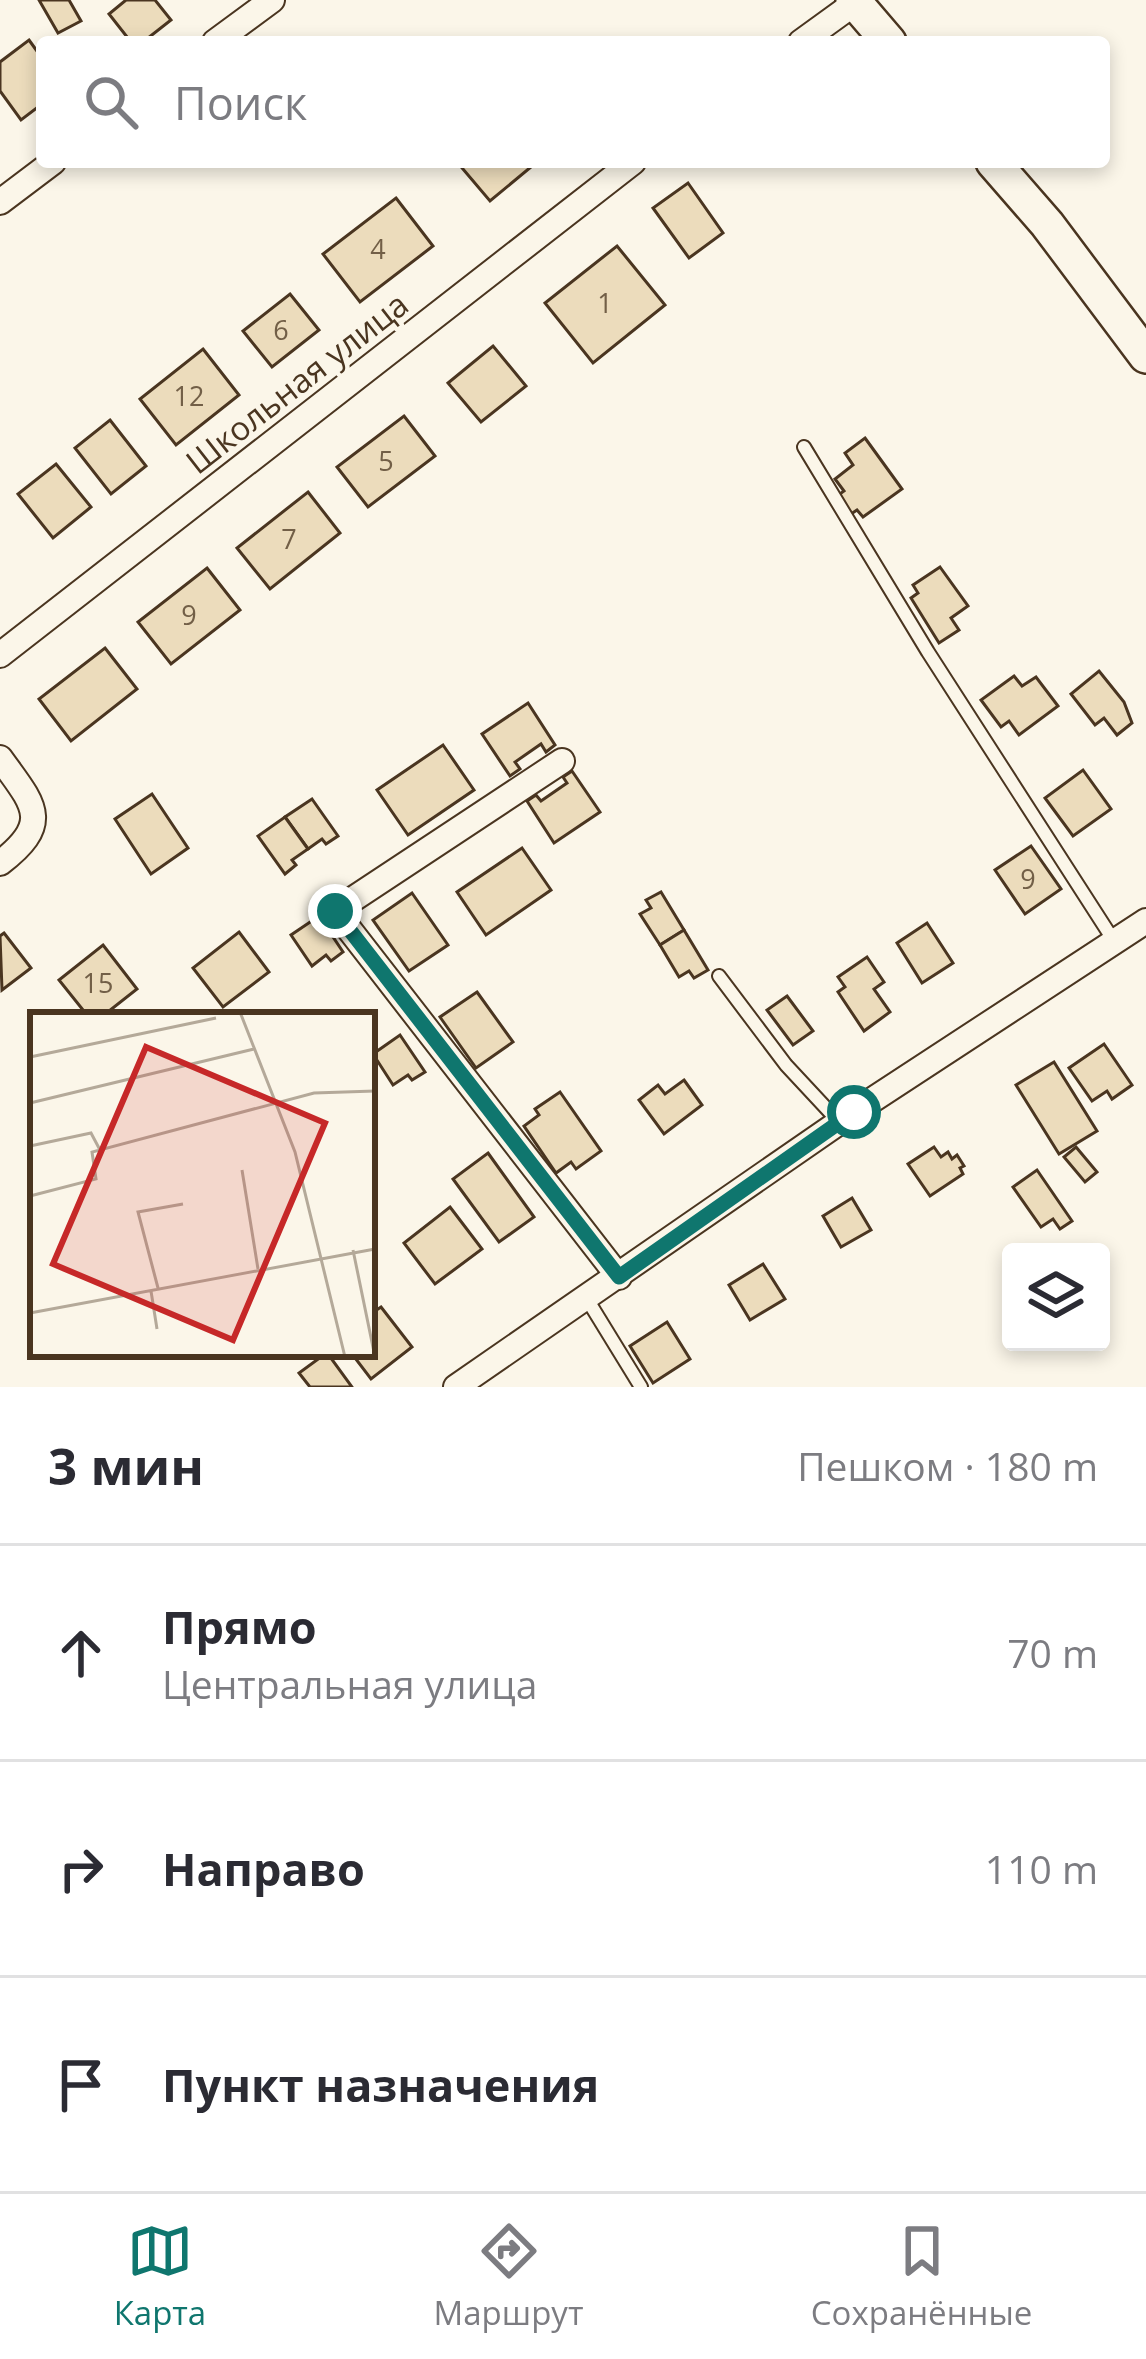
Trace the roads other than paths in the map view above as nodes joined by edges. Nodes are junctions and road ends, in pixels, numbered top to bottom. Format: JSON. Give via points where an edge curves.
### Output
{"nodes":[{"id":1,"x":272,"y":0,"type":"edge"},
{"id":2,"x":856,"y":1,"type":"edge"},
{"id":3,"x":223,"y":36,"type":"edge"},
{"id":4,"x":809,"y":36,"type":"edge"},
{"id":5,"x":884,"y":36,"type":"edge"},
{"id":6,"x":45,"y":168,"type":"edge"},
{"id":7,"x":625,"y":168,"type":"edge"},
{"id":8,"x":998,"y":168,"type":"edge"},
{"id":9,"x":0,"y":202,"type":"edge"},
{"id":10,"x":1146,"y":356,"type":"edge"},
{"id":11,"x":804,"y":447,"type":"dead end"},
{"id":12,"x":0,"y":655,"type":"edge"},
{"id":13,"x":0,"y":758,"type":"edge"},
{"id":14,"x":562,"y":761,"type":"dead end"},
{"id":15,"x":0,"y":863,"type":"edge"},
{"id":16,"x":1146,"y":921,"type":"edge"},
{"id":17,"x":1115,"y":942,"type":"junction"},
{"id":18,"x":719,"y":976,"type":"dead end"},
{"id":19,"x":840,"y":1123,"type":"junction"},
{"id":20,"x":619,"y":1277,"type":"junction"},
{"id":21,"x":586,"y":1299,"type":"junction"},
{"id":22,"x":456,"y":1387,"type":"edge"},
{"id":23,"x":640,"y":1387,"type":"edge"}],
"edges":[{"from":1,"to":3,"type":"street"},
{"from":2,"to":4,"type":"street"},
{"from":2,"to":5,"type":"main road"},
{"from":6,"to":9,"type":"street"},
{"from":7,"to":12,"type":"street","name":"Школьная улица"},
{"from":8,"to":10,"type":"main road"},
{"from":11,"to":17,"type":"lane"},
{"from":13,"to":15,"type":"street","via":[[36,815],[21,847]]},
{"from":14,"to":20,"type":"street","via":[[335,911]]},
{"from":16,"to":17,"type":"street"},
{"from":17,"to":19,"type":"street"},
{"from":18,"to":19,"type":"lane"},
{"from":19,"to":20,"type":"street"},
{"from":20,"to":21,"type":"street"},
{"from":21,"to":22,"type":"street"},
{"from":21,"to":23,"type":"lane"}]}
